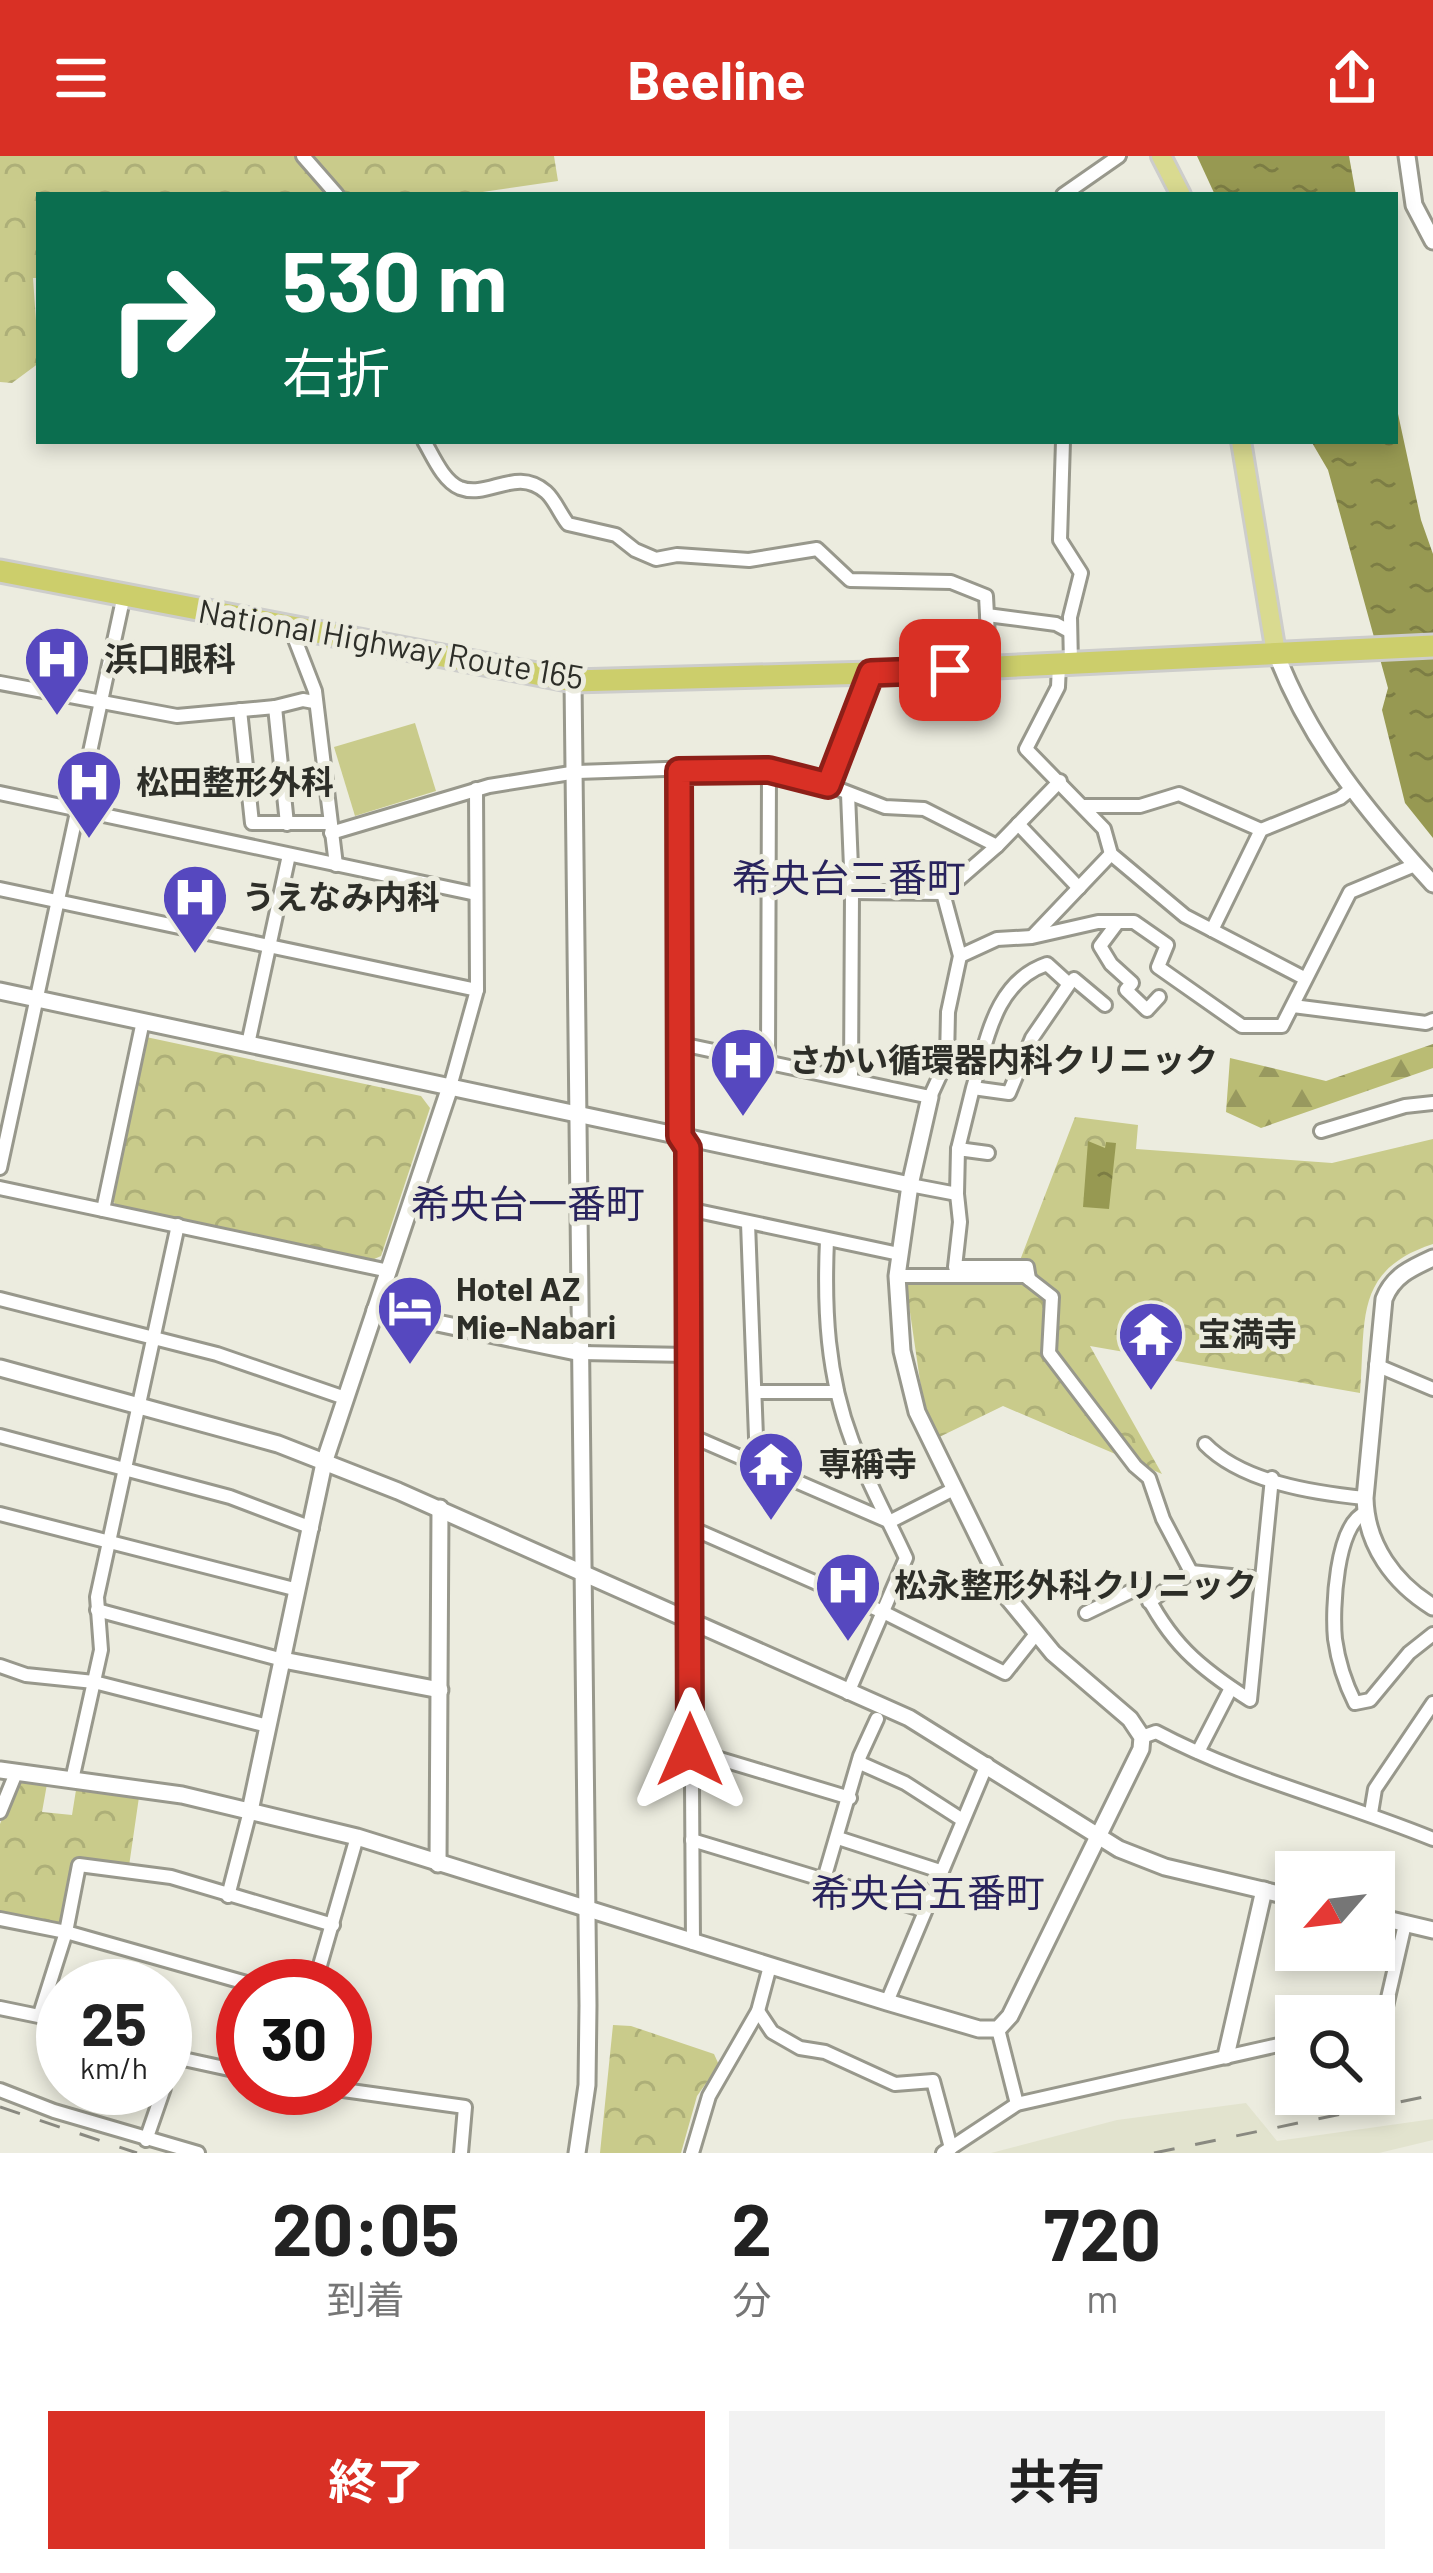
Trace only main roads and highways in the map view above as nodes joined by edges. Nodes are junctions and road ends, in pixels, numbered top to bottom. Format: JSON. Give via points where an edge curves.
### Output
{"nodes":[{"id":1,"x":1161,"y":156,"type":"edge"},
{"id":2,"x":1179,"y":192,"type":"edge"},
{"id":3,"x":1242,"y":444,"type":"edge"},
{"id":4,"x":0,"y":571,"type":"edge"},
{"id":5,"x":1433,"y":646,"type":"edge"},
{"id":6,"x":1284,"y":653,"type":"junction"}],
"edges":[{"from":1,"to":2,"type":"main road"},
{"from":3,"to":6,"type":"main road"},
{"from":4,"to":6,"type":"highway","name":"National Highway Route 165","via":[[573,681]]},
{"from":5,"to":6,"type":"highway","name":"National Highway Route 165"}]}
